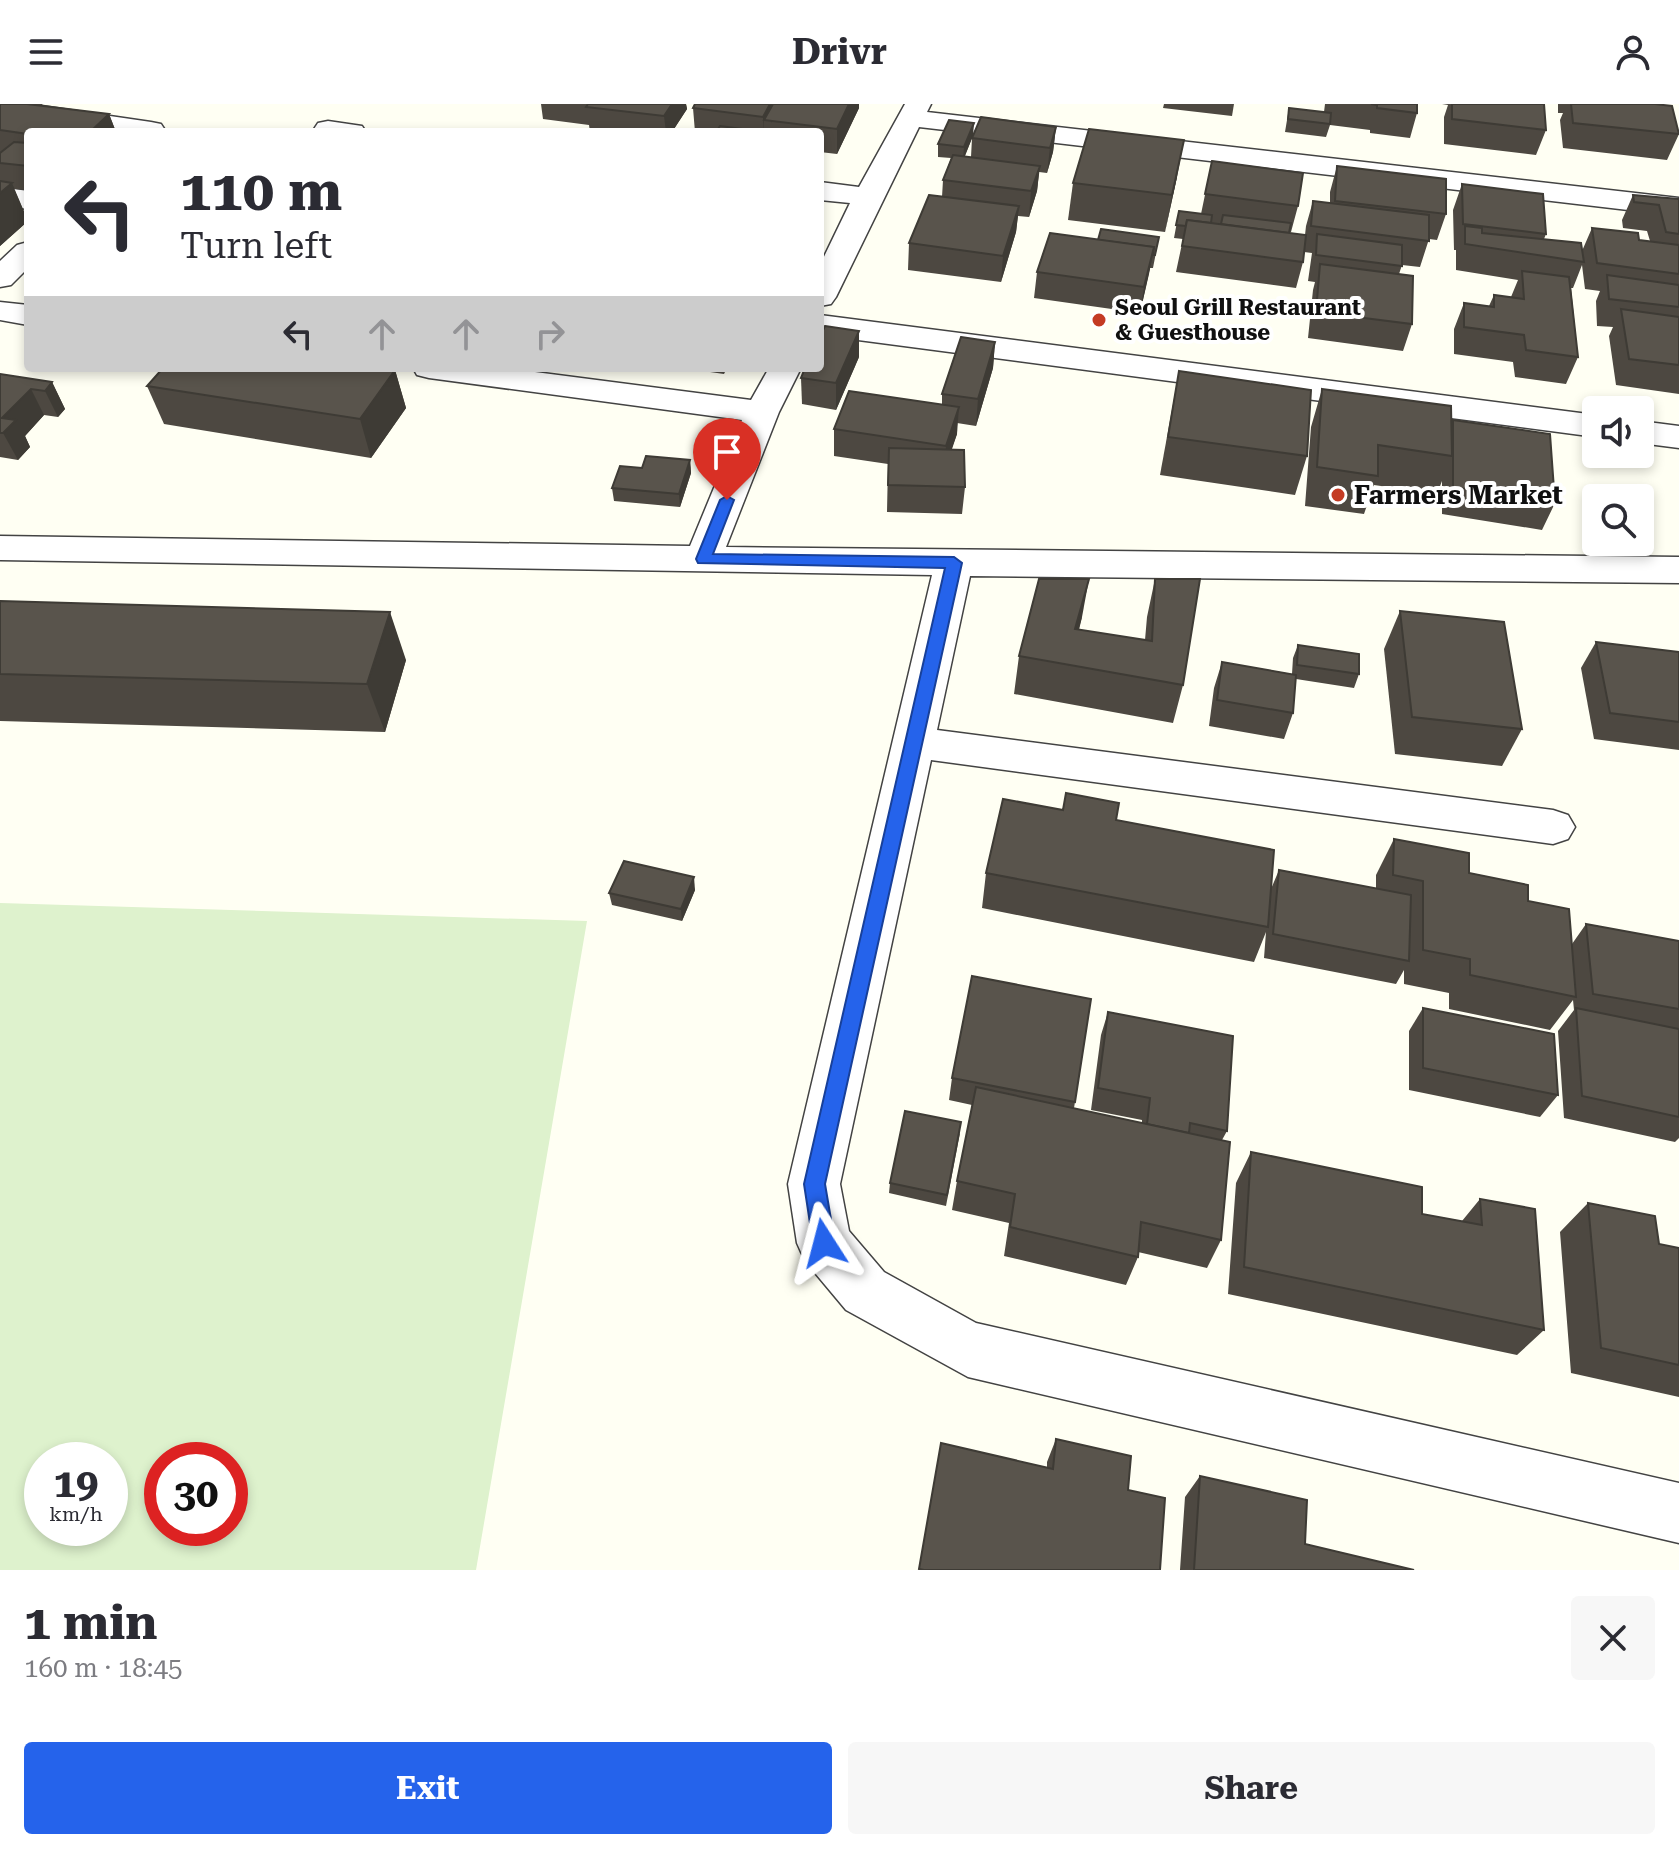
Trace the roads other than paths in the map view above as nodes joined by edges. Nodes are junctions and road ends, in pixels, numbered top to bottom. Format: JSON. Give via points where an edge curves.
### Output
{"nodes":[{"id":1,"x":172,"y":107,"type":"dead end"},
{"id":2,"x":0,"y":108,"type":"edge"},
{"id":3,"x":915,"y":111,"type":"edge"},
{"id":4,"x":130,"y":128,"type":"edge"},
{"id":5,"x":153,"y":128,"type":"edge"},
{"id":6,"x":824,"y":192,"type":"edge"},
{"id":7,"x":0,"y":196,"type":"edge"},
{"id":8,"x":868,"y":197,"type":"junction"},
{"id":9,"x":24,"y":199,"type":"edge"},
{"id":10,"x":1679,"y":207,"type":"edge"},
{"id":11,"x":24,"y":255,"type":"edge"},
{"id":12,"x":0,"y":278,"type":"edge"},
{"id":13,"x":824,"y":289,"type":"edge"},
{"id":14,"x":0,"y":311,"type":"edge"},
{"id":15,"x":24,"y":314,"type":"edge"},
{"id":16,"x":824,"y":326,"type":"edge"},
{"id":17,"x":459,"y":372,"type":"edge"},
{"id":18,"x":783,"y":372,"type":"edge"},
{"id":19,"x":762,"y":412,"type":"junction"},
{"id":20,"x":1582,"y":424,"type":"edge"},
{"id":21,"x":1654,"y":434,"type":"edge"},
{"id":22,"x":1679,"y":437,"type":"edge"},
{"id":23,"x":0,"y":548,"type":"edge"},
{"id":24,"x":703,"y":559,"type":"junction"},
{"id":25,"x":954,"y":563,"type":"junction"},
{"id":26,"x":1679,"y":570,"type":"edge"},
{"id":27,"x":912,"y":742,"type":"junction"},
{"id":28,"x":1553,"y":827,"type":"dead end"},
{"id":29,"x":1679,"y":1513,"type":"edge"}],
"edges":[{"from":1,"to":5,"type":"street"},
{"from":2,"to":4,"type":"street"},
{"from":3,"to":8,"type":"street"},
{"from":3,"to":10,"type":"street"},
{"from":6,"to":8,"type":"street"},
{"from":7,"to":9,"type":"street"},
{"from":8,"to":13,"type":"street"},
{"from":11,"to":12,"type":"street"},
{"from":14,"to":15,"type":"street"},
{"from":16,"to":20,"type":"street"},
{"from":17,"to":19,"type":"street"},
{"from":18,"to":19,"type":"street"},
{"from":19,"to":24,"type":"street"},
{"from":21,"to":22,"type":"street"},
{"from":23,"to":24,"type":"street"},
{"from":24,"to":25,"type":"street"},
{"from":25,"to":26,"type":"street"},
{"from":25,"to":27,"type":"street"},
{"from":27,"to":28,"type":"street"},
{"from":27,"to":29,"type":"street","via":[[814,1184],[824,1243],[865,1291],[968,1349]]}]}
